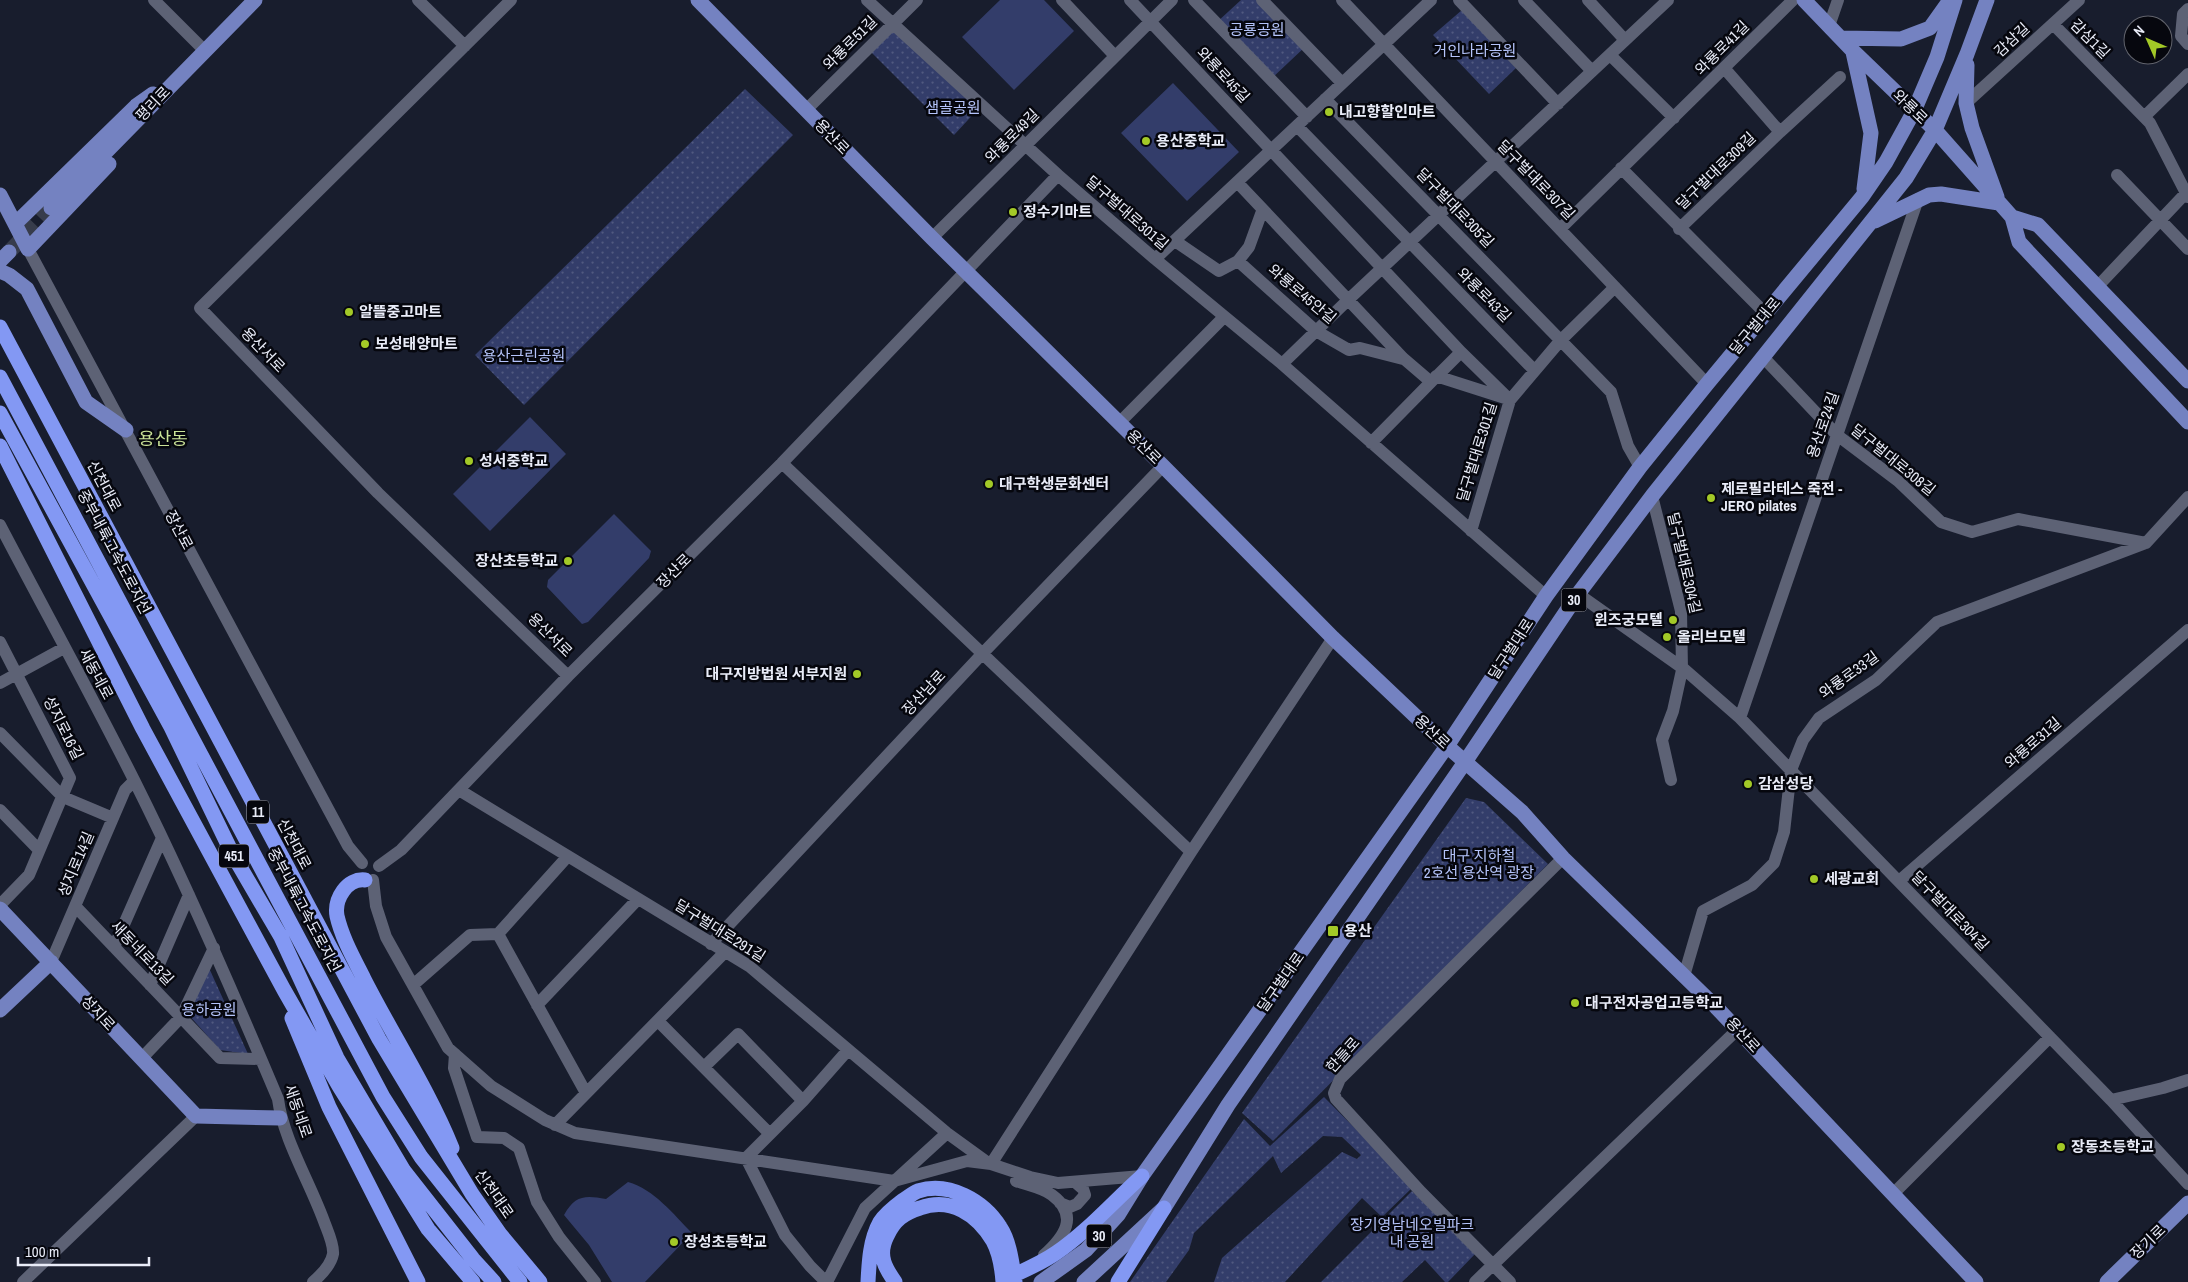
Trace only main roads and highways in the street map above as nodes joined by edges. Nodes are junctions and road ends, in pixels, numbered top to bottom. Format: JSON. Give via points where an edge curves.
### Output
{"nodes":[{"id":1,"x":255,"y":0,"type":"edge"},
{"id":2,"x":698,"y":0,"type":"edge"},
{"id":3,"x":1804,"y":0,"type":"edge"},
{"id":4,"x":1950,"y":0,"type":"edge"},
{"id":5,"x":1955,"y":0,"type":"edge"},
{"id":6,"x":1987,"y":0,"type":"edge"},
{"id":7,"x":1842,"y":38,"type":"junction"},
{"id":8,"x":1852,"y":51,"type":"junction"},
{"id":9,"x":1967,"y":54,"type":"junction"},
{"id":10,"x":174,"y":82,"type":"junction"},
{"id":11,"x":1914,"y":111,"type":"junction"},
{"id":12,"x":1935,"y":130,"type":"junction"},
{"id":13,"x":0,"y":195,"type":"edge"},
{"id":14,"x":1862,"y":197,"type":"junction"},
{"id":15,"x":1999,"y":203,"type":"junction"},
{"id":16,"x":51,"y":208,"type":"tunnel mouth"},
{"id":17,"x":2012,"y":217,"type":"junction"},
{"id":18,"x":1871,"y":223,"type":"junction"},
{"id":19,"x":15,"y":224,"type":"junction"},
{"id":20,"x":0,"y":271,"type":"edge"},
{"id":21,"x":0,"y":327,"type":"edge"},
{"id":22,"x":0,"y":377,"type":"edge"},
{"id":23,"x":2188,"y":381,"type":"edge"},
{"id":24,"x":0,"y":413,"type":"edge"},
{"id":25,"x":2188,"y":422,"type":"edge"},
{"id":26,"x":126,"y":430,"type":"road end"},
{"id":27,"x":0,"y":446,"type":"edge"},
{"id":28,"x":1447,"y":746,"type":"junction"},
{"id":29,"x":1465,"y":762,"type":"junction"},
{"id":30,"x":369,"y":880,"type":"road end"},
{"id":31,"x":0,"y":909,"type":"edge"},
{"id":32,"x":51,"y":962,"type":"junction"},
{"id":33,"x":284,"y":990,"type":"junction"},
{"id":34,"x":0,"y":1010,"type":"edge"},
{"id":35,"x":280,"y":1118,"type":"road end"},
{"id":36,"x":1142,"y":1176,"type":"junction"},
{"id":37,"x":468,"y":1189,"type":"junction"},
{"id":38,"x":2188,"y":1203,"type":"edge"},
{"id":39,"x":1164,"y":1208,"type":"junction"},
{"id":40,"x":1006,"y":1258,"type":"junction"},
{"id":41,"x":418,"y":1282,"type":"edge"},
{"id":42,"x":473,"y":1282,"type":"edge"},
{"id":43,"x":494,"y":1282,"type":"edge"},
{"id":44,"x":520,"y":1282,"type":"edge"},
{"id":45,"x":540,"y":1282,"type":"edge"},
{"id":46,"x":868,"y":1282,"type":"edge"},
{"id":47,"x":895,"y":1282,"type":"edge"},
{"id":48,"x":998,"y":1282,"type":"edge"},
{"id":49,"x":1004,"y":1282,"type":"edge"},
{"id":50,"x":1015,"y":1282,"type":"edge"},
{"id":51,"x":1041,"y":1282,"type":"edge"},
{"id":52,"x":1084,"y":1282,"type":"edge"},
{"id":53,"x":1118,"y":1282,"type":"edge"},
{"id":54,"x":1976,"y":1282,"type":"edge"},
{"id":55,"x":2107,"y":1282,"type":"edge"}],
"edges":[{"from":1,"to":10,"type":"main road","name":"평리로"},
{"from":2,"to":28,"type":"main road","name":"용산로","via":[[1332,638]]},
{"from":3,"to":7,"type":"main road","name":"와룡로"},
{"from":4,"to":7,"type":"main road","via":[[1930,28],[1900,39]]},
{"from":5,"to":11,"type":"main road","name":"달구벌대로","number":"30","via":[[1938,57]]},
{"from":6,"to":9,"type":"main road","name":"달구벌대로","number":"30"},
{"from":7,"to":8,"type":"main road","name":"와룡로"},
{"from":8,"to":11,"type":"main road","name":"와룡로"},
{"from":8,"to":14,"type":"main road","via":[[1871,133]]},
{"from":9,"to":12,"type":"main road","name":"달구벌대로","number":"30"},
{"from":9,"to":15,"type":"main road","via":[[1966,103]]},
{"from":10,"to":16,"type":"main road","name":"평리로"},
{"from":10,"to":19,"type":"main road","via":[[136,106]]},
{"from":10,"to":19,"type":"main road","name":"장산로","via":[[151,119],[28,249]]},
{"from":11,"to":12,"type":"main road","name":"와룡로"},
{"from":11,"to":14,"type":"main road","name":"달구벌대로","number":"30"},
{"from":12,"to":15,"type":"main road","name":"와룡로"},
{"from":12,"to":18,"type":"main road","name":"달구벌대로","number":"30","via":[[1906,178]]},
{"from":13,"to":19,"type":"main road","name":"장산로"},
{"from":14,"to":28,"type":"main road","name":"달구벌대로","number":"30","via":[[1640,467],[1546,596]]},
{"from":15,"to":17,"type":"main road","name":"와룡로"},
{"from":15,"to":18,"type":"main road","via":[[1929,195]]},
{"from":17,"to":23,"type":"main road","via":[[2038,225]]},
{"from":17,"to":25,"type":"main road","name":"와룡로","via":[[2019,242]]},
{"from":18,"to":29,"type":"main road","name":"달구벌대로","number":"30","via":[[1652,496],[1578,594]]},
{"from":20,"to":26,"type":"main road","via":[[27,289],[86,402]]},
{"from":21,"to":37,"type":"highway","name":"신천대로","number":"11","via":[[379,1040]]},
{"from":22,"to":44,"type":"highway","name":"중부내륙고속도로지선","number":"451","via":[[384,1097],[421,1157]]},
{"from":24,"to":43,"type":"highway","number":"451","via":[[171,727],[233,855],[280,936],[337,1058],[404,1171]]},
{"from":27,"to":33,"type":"highway","via":[[143,729]]},
{"from":28,"to":29,"type":"main road","name":"용산로"},
{"from":28,"to":36,"type":"main road","name":"달구벌대로","number":"30"},
{"from":29,"to":39,"type":"main road","name":"달구벌대로","number":"30","via":[[1228,1105]]},
{"from":29,"to":54,"type":"main road","name":"용산로","via":[[1522,812],[1563,858],[1684,976]]},
{"from":30,"to":37,"type":"highway","via":[[355,881],[339,894],[337,914],[342,935],[438,1112]]},
{"from":31,"to":32,"type":"main road","name":"성지로"},
{"from":32,"to":34,"type":"main road"},
{"from":32,"to":35,"type":"main road","name":"성지로","via":[[196,1116]]},
{"from":33,"to":41,"type":"highway","via":[[329,1107]]},
{"from":33,"to":42,"type":"highway","via":[[428,1229]]},
{"from":36,"to":48,"type":"highway","via":[[1081,1234],[1056,1253]]},
{"from":36,"to":51,"type":"main road","name":"달구벌대로","number":"30","via":[[1118,1215],[1086,1250]]},
{"from":37,"to":45,"type":"highway","name":"신천대로","number":"11"},
{"from":38,"to":55,"type":"main road","name":"장기로"},
{"from":39,"to":52,"type":"main road","name":"달구벌대로","number":"30"},
{"from":39,"to":53,"type":"highway"},
{"from":40,"to":46,"type":"highway","via":[[1001,1227],[978,1202],[953,1191],[932,1189],[917,1192],[893,1207],[880,1222],[871,1246]]},
{"from":40,"to":47,"type":"highway","via":[[966,1212],[948,1204],[933,1204],[904,1213],[891,1226],[882,1246],[883,1261]]},
{"from":40,"to":49,"type":"highway"},
{"from":40,"to":50,"type":"highway"}]}
